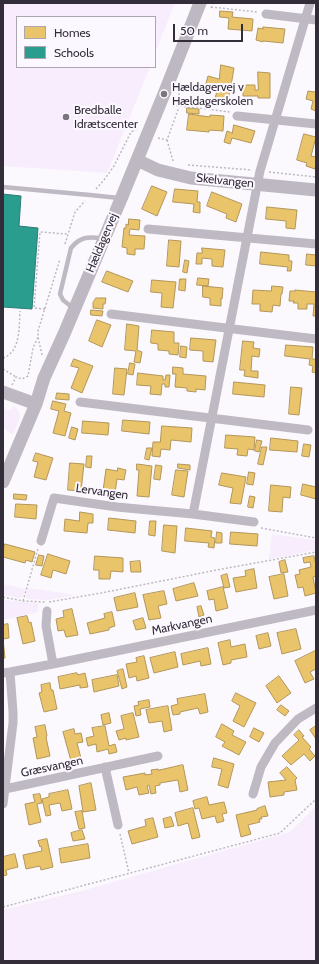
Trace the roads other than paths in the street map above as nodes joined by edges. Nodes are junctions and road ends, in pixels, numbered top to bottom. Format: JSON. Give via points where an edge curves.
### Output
{"nodes":[{"id":1,"x":310,"y":3,"type":"edge"},
{"id":2,"x":206,"y":5,"type":"edge"},
{"id":3,"x":266,"y":14,"type":"road end"},
{"id":4,"x":306,"y":19,"type":"junction"},
{"id":5,"x":316,"y":20,"type":"edge"},
{"id":6,"x":237,"y":116,"type":"road end"},
{"id":7,"x":276,"y":120,"type":"junction"},
{"id":8,"x":316,"y":124,"type":"edge"},
{"id":9,"x":137,"y":160,"type":"junction"},
{"id":10,"x":258,"y":184,"type":"junction"},
{"id":11,"x":3,"y":187,"type":"edge"},
{"id":12,"x":316,"y":190,"type":"edge"},
{"id":13,"x":121,"y":199,"type":"junction"},
{"id":14,"x":148,"y":229,"type":"dead end"},
{"id":15,"x":104,"y":238,"type":"junction"},
{"id":16,"x":247,"y":238,"type":"junction"},
{"id":17,"x":316,"y":244,"type":"edge"},
{"id":18,"x":74,"y":309,"type":"junction"},
{"id":19,"x":111,"y":314,"type":"dead end"},
{"id":20,"x":230,"y":329,"type":"junction"},
{"id":21,"x":316,"y":339,"type":"edge"},
{"id":22,"x":6,"y":393,"type":"edge"},
{"id":23,"x":80,"y":402,"type":"dead end"},
{"id":24,"x":36,"y":404,"type":"junction"},
{"id":25,"x":212,"y":418,"type":"junction"},
{"id":26,"x":308,"y":430,"type":"dead end"},
{"id":27,"x":3,"y":482,"type":"edge"},
{"id":28,"x":193,"y":514,"type":"junction"},
{"id":29,"x":254,"y":522,"type":"road end"},
{"id":30,"x":41,"y":541,"type":"road end"},
{"id":31,"x":316,"y":610,"type":"edge"},
{"id":32,"x":47,"y":611,"type":"dead end"},
{"id":33,"x":53,"y":664,"type":"junction"},
{"id":34,"x":7,"y":672,"type":"edge"},
{"id":35,"x":316,"y":708,"type":"edge"},
{"id":36,"x":158,"y":756,"type":"dead end"},
{"id":37,"x":5,"y":766,"type":"edge"},
{"id":38,"x":105,"y":768,"type":"junction"},
{"id":39,"x":5,"y":789,"type":"junction"},
{"id":40,"x":253,"y":794,"type":"dead end"},
{"id":41,"x":3,"y":804,"type":"edge"},
{"id":42,"x":118,"y":825,"type":"road end"}],
"edges":[{"from":1,"to":4,"type":"street"},
{"from":2,"to":9,"type":"street","name":"Hældagervej","via":[[164,94]]},
{"from":3,"to":4,"type":"street"},
{"from":4,"to":5,"type":"street"},
{"from":4,"to":7,"type":"street"},
{"from":6,"to":7,"type":"street"},
{"from":7,"to":8,"type":"street"},
{"from":7,"to":10,"type":"street"},
{"from":9,"to":10,"type":"street","name":"Skelvangen","via":[[158,170],[191,178]]},
{"from":9,"to":13,"type":"street","name":"Hældagervej"},
{"from":10,"to":12,"type":"street","name":"Skelvangen"},
{"from":10,"to":16,"type":"street"},
{"from":11,"to":13,"type":"lane"},
{"from":13,"to":15,"type":"street","name":"Hældagervej"},
{"from":14,"to":16,"type":"street"},
{"from":15,"to":18,"type":"street","name":"Hældagervej"},
{"from":15,"to":18,"type":"lane","via":[[83,238],[71,248],[60,294]]},
{"from":16,"to":17,"type":"street"},
{"from":16,"to":20,"type":"street"},
{"from":18,"to":24,"type":"street","name":"Hældagervej","via":[[44,378]]},
{"from":19,"to":20,"type":"street"},
{"from":20,"to":21,"type":"street"},
{"from":20,"to":25,"type":"street"},
{"from":22,"to":24,"type":"street"},
{"from":23,"to":25,"type":"street"},
{"from":24,"to":27,"type":"street","name":"Hældagervej"},
{"from":25,"to":26,"type":"street"},
{"from":25,"to":28,"type":"street"},
{"from":28,"to":29,"type":"street","name":"Lervangen"},
{"from":28,"to":30,"type":"street","name":"Lervangen","via":[[54,498]]},
{"from":31,"to":33,"type":"street","name":"Markvangen"},
{"from":32,"to":33,"type":"street","via":[[46,626]]},
{"from":33,"to":34,"type":"street","name":"Markvangen"},
{"from":34,"to":37,"type":"street","via":[[13,723]]},
{"from":35,"to":40,"type":"street","via":[[298,719],[275,743],[261,767]]},
{"from":36,"to":38,"type":"street","name":"Græsvangen"},
{"from":37,"to":39,"type":"street"},
{"from":38,"to":39,"type":"street","name":"Græsvangen"},
{"from":38,"to":42,"type":"street"},
{"from":39,"to":41,"type":"street"}]}
